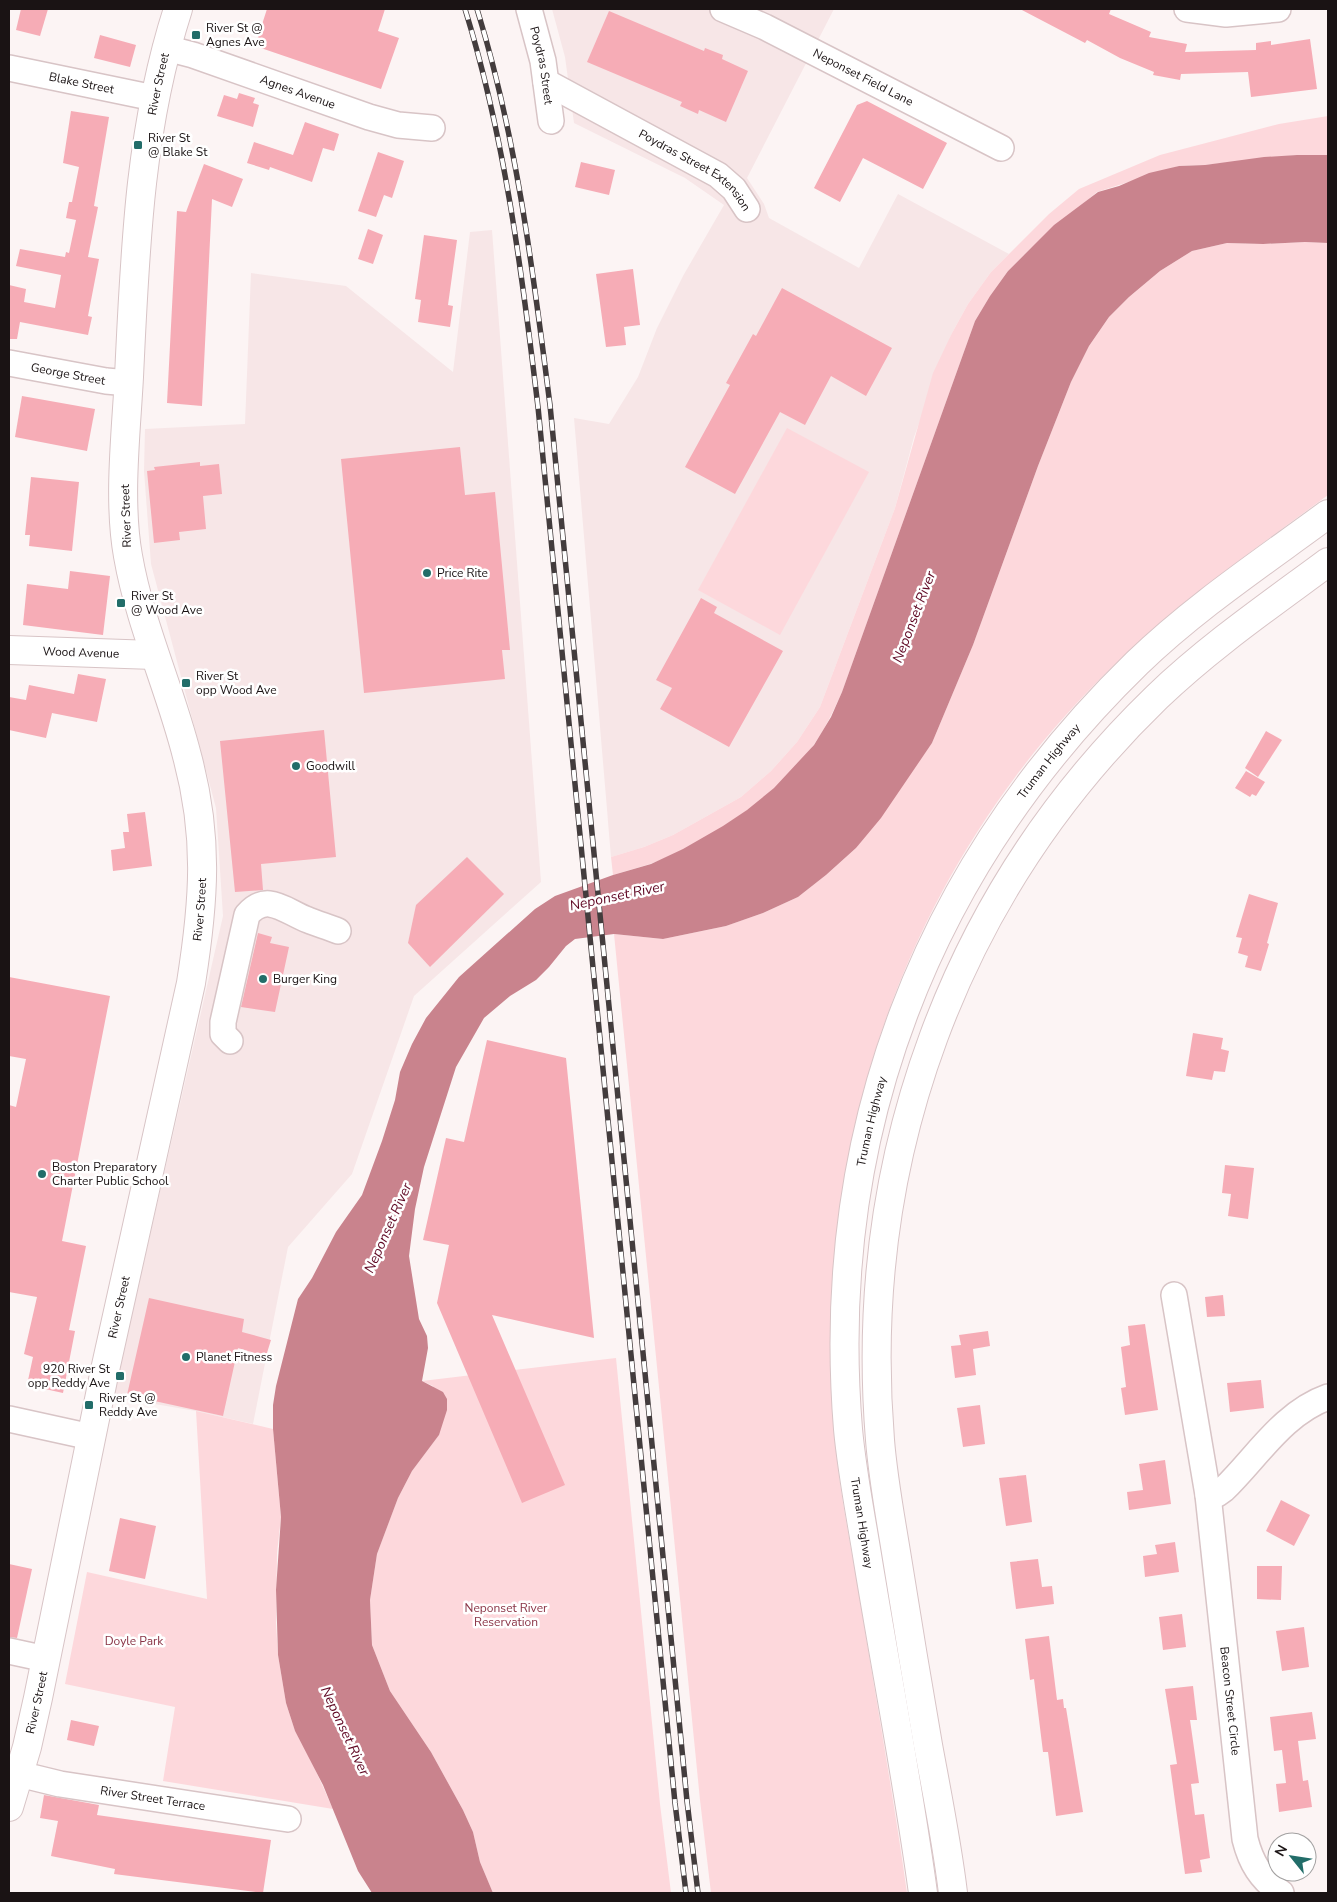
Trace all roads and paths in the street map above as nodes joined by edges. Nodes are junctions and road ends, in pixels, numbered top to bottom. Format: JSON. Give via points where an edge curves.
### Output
{"nodes":[{"id":1,"x":178,"y":9,"type":"edge"},
{"id":2,"x":529,"y":9,"type":"edge"},
{"id":3,"x":724,"y":9,"type":"edge"},
{"id":4,"x":1187,"y":9,"type":"edge"},
{"id":5,"x":1278,"y":9,"type":"edge"},
{"id":6,"x":166,"y":48,"type":"junction"},
{"id":7,"x":9,"y":68,"type":"edge"},
{"id":8,"x":154,"y":98,"type":"junction"},
{"id":9,"x":548,"y":101,"type":"junction"},
{"id":10,"x":432,"y":128,"type":"dead end"},
{"id":11,"x":1001,"y":148,"type":"dead end"},
{"id":12,"x":9,"y":363,"type":"edge"},
{"id":13,"x":129,"y":384,"type":"junction"},
{"id":14,"x":1328,"y":514,"type":"edge"},
{"id":15,"x":1328,"y":562,"type":"edge"},
{"id":16,"x":1154,"y":647,"type":"junction"},
{"id":17,"x":9,"y":650,"type":"edge"},
{"id":18,"x":154,"y":655,"type":"junction"},
{"id":19,"x":1180,"y":676,"type":"junction"},
{"id":20,"x":338,"y":931,"type":"dead end"},
{"id":21,"x":230,"y":1041,"type":"dead end"},
{"id":22,"x":1174,"y":1295,"type":"dead end"},
{"id":23,"x":1328,"y":1397,"type":"edge"},
{"id":24,"x":9,"y":1419,"type":"edge"},
{"id":25,"x":91,"y":1437,"type":"junction"},
{"id":26,"x":1208,"y":1495,"type":"junction"},
{"id":27,"x":9,"y":1651,"type":"edge"},
{"id":28,"x":913,"y":1655,"type":"junction"},
{"id":29,"x":46,"y":1659,"type":"junction"},
{"id":30,"x":884,"y":1659,"type":"junction"},
{"id":31,"x":19,"y":1774,"type":"junction"},
{"id":32,"x":9,"y":1807,"type":"edge"},
{"id":33,"x":288,"y":1819,"type":"dead end"},
{"id":34,"x":922,"y":1893,"type":"edge"},
{"id":35,"x":953,"y":1893,"type":"edge"},
{"id":36,"x":1280,"y":1893,"type":"edge"}],
"edges":[{"from":1,"to":6,"type":"main road","name":"River Street"},
{"from":2,"to":9,"type":"street","name":"Poydras Street","via":[[541,54]]},
{"from":3,"to":11,"type":"street","name":"Neponset Field Lane"},
{"from":4,"to":5,"type":"street","via":[[1226,14]]},
{"from":6,"to":8,"type":"main road","name":"River Street"},
{"from":6,"to":10,"type":"street","name":"Agnes Avenue","via":[[369,117],[398,125]]},
{"from":7,"to":8,"type":"street","name":"Blake Street"},
{"from":8,"to":13,"type":"main road","name":"River Street","via":[[137,221]]},
{"from":9,"to":9,"type":"street","name":"Poydras Street Extension","via":[[747,209],[734,189],[718,175]]},
{"from":12,"to":13,"type":"street","name":"George Street"},
{"from":13,"to":18,"type":"main road","name":"River Street","via":[[125,533],[136,595]]},
{"from":14,"to":16,"type":"main road","name":"Truman Highway"},
{"from":15,"to":19,"type":"main road"},
{"from":16,"to":19,"type":"main road"},
{"from":16,"to":30,"type":"main road","name":"Truman Highway","via":[[1062,742],[1018,798],[972,870],[921,968],[898,1027],[876,1101],[854,1213],[846,1285],[845,1355],[848,1430]]},
{"from":17,"to":18,"type":"main road","name":"Wood Avenue"},
{"from":18,"to":25,"type":"main road","name":"River Street","via":[[192,776],[201,828],[202,904],[191,983]]},
{"from":19,"to":28,"type":"main road","via":[[1083,777],[1017,867],[964,962],[933,1036],[909,1116],[882,1253],[877,1367],[884,1476]]},
{"from":20,"to":21,"type":"street","via":[[274,904],[252,908],[246,915],[223,1022],[224,1034]]},
{"from":22,"to":26,"type":"street","name":"Beacon Street Circle"},
{"from":23,"to":26,"type":"street","via":[[1284,1424],[1224,1489]]},
{"from":24,"to":25,"type":"street"},
{"from":25,"to":29,"type":"main road","name":"River Street"},
{"from":26,"to":36,"type":"street","name":"Beacon Street Circle","via":[[1245,1839],[1259,1873]]},
{"from":27,"to":29,"type":"street"},
{"from":28,"to":30,"type":"main road"},
{"from":28,"to":35,"type":"main road"},
{"from":29,"to":31,"type":"main road","name":"River Street"},
{"from":30,"to":34,"type":"main road","name":"Truman Highway"},
{"from":31,"to":32,"type":"main road","name":"River Street"},
{"from":31,"to":33,"type":"street","name":"River Street Terrace","via":[[60,1784]]}]}
